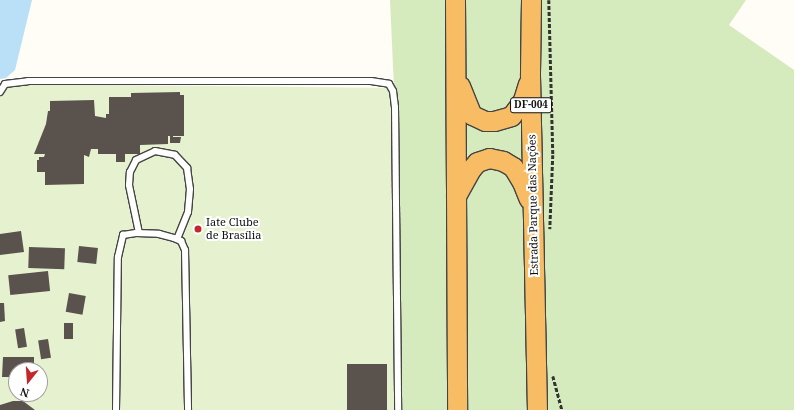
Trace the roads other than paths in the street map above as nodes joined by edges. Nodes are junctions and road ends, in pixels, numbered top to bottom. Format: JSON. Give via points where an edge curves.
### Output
{"nodes":[{"id":1,"x":455,"y":0,"type":"edge"},
{"id":2,"x":531,"y":0,"type":"edge"},
{"id":3,"x":530,"y":76,"type":"junction"},
{"id":4,"x":457,"y":77,"type":"junction"},
{"id":5,"x":0,"y":92,"type":"edge"},
{"id":6,"x":455,"y":198,"type":"junction"},
{"id":7,"x":533,"y":210,"type":"junction"},
{"id":8,"x":139,"y":233,"type":"junction"},
{"id":9,"x":177,"y":239,"type":"junction"},
{"id":10,"x":116,"y":410,"type":"edge"},
{"id":11,"x":188,"y":410,"type":"edge"},
{"id":12,"x":398,"y":410,"type":"edge"},
{"id":13,"x":457,"y":410,"type":"edge"},
{"id":14,"x":537,"y":410,"type":"edge"}],
"edges":[{"from":1,"to":4,"type":"highway"},
{"from":2,"to":3,"type":"highway","name":"Estrada Parque das Nações","number":"DF-004"},
{"from":3,"to":4,"type":"highway","via":[[523,100],[516,110],[511,116],[494,121],[485,121],[472,114],[465,103]]},
{"from":3,"to":7,"type":"highway","name":"Estrada Parque das Nações","number":"DF-004"},
{"from":4,"to":6,"type":"highway"},
{"from":5,"to":12,"type":"lane","via":[[5,84],[28,81],[371,81],[389,84],[393,91],[395,106]]},
{"from":6,"to":7,"type":"highway","via":[[477,162],[496,158],[516,170]]},
{"from":6,"to":13,"type":"highway"},
{"from":7,"to":14,"type":"highway","name":"Estrada Parque das Nações","number":"DF-004"},
{"from":8,"to":9,"type":"lane","via":[[159,234]]},
{"from":8,"to":9,"type":"lane","via":[[130,172],[136,160],[155,151],[175,155],[187,168],[190,189],[188,212]]},
{"from":8,"to":10,"type":"lane","via":[[123,235],[118,257]]},
{"from":9,"to":11,"type":"lane","via":[[183,244],[186,255]]}]}
